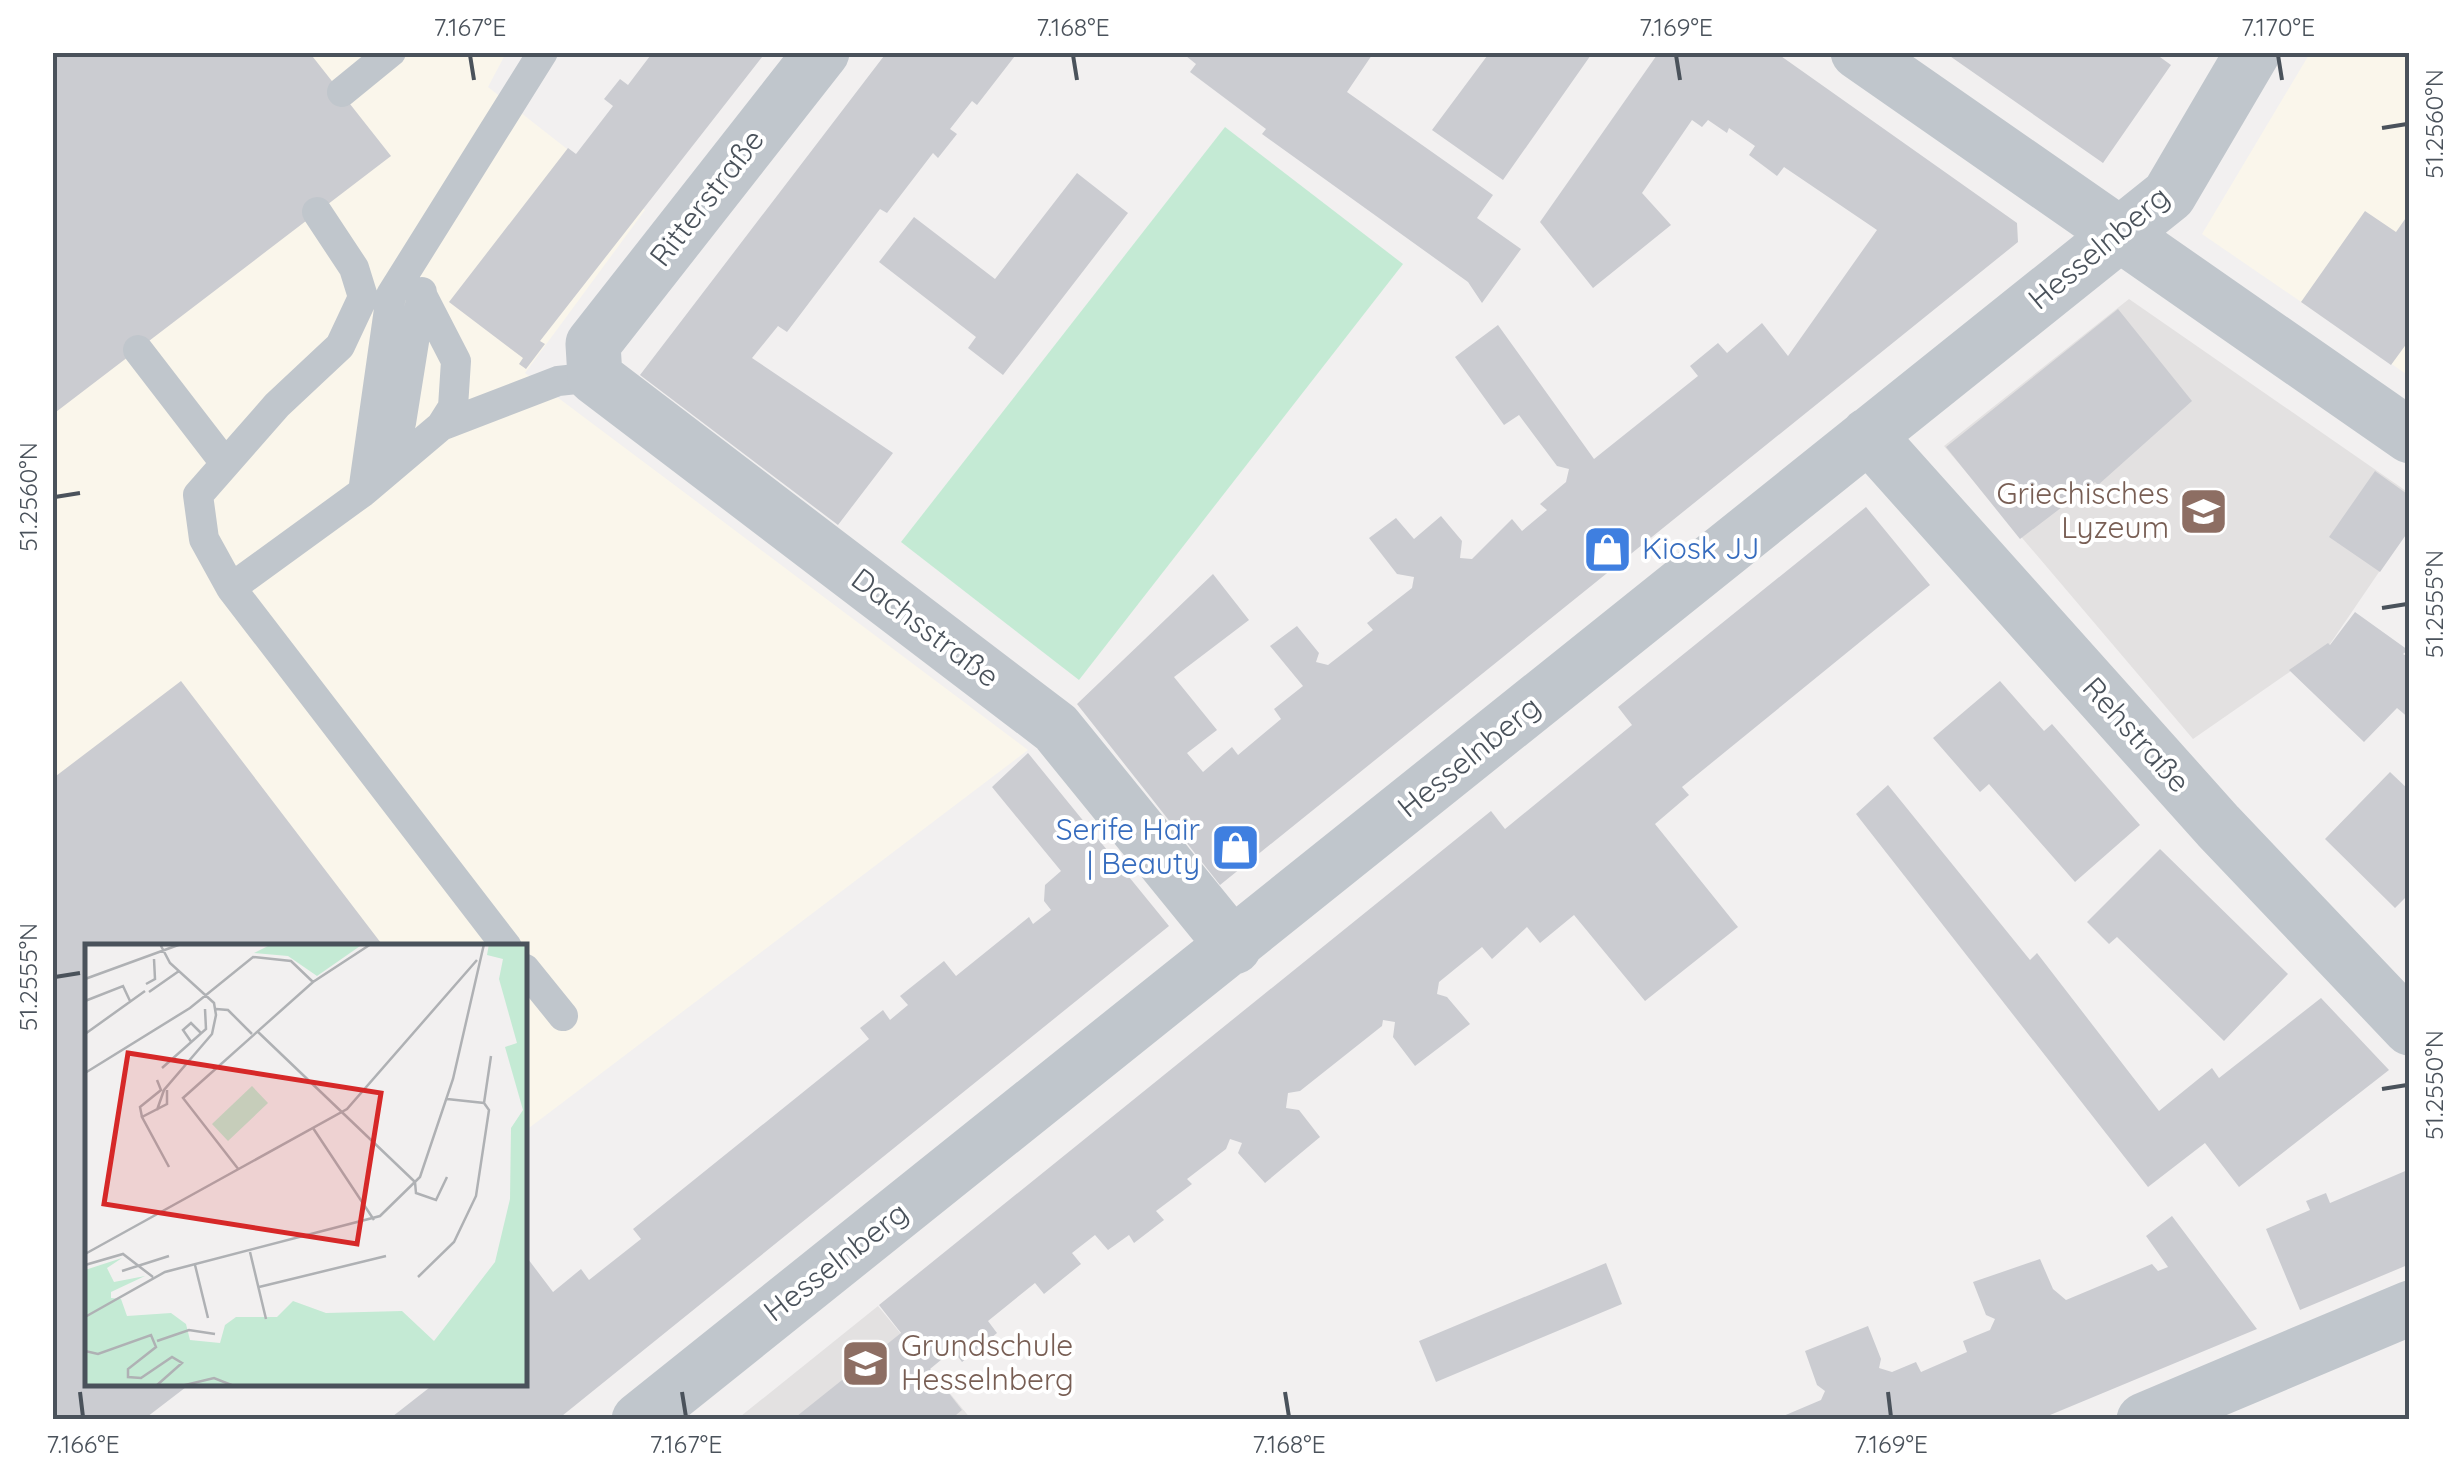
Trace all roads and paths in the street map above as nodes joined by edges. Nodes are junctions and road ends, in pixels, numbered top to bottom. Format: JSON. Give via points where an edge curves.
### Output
{"nodes":[{"id":1,"x":391,"y":52,"type":"edge"},
{"id":2,"x":543,"y":52,"type":"edge"},
{"id":3,"x":822,"y":52,"type":"edge"},
{"id":4,"x":1858,"y":52,"type":"edge"},
{"id":5,"x":2253,"y":52,"type":"edge"},
{"id":6,"x":342,"y":92,"type":"dead end"},
{"id":7,"x":318,"y":212,"type":"dead end"},
{"id":8,"x":432,"y":232,"type":"junction"},
{"id":9,"x":2121,"y":235,"type":"junction"},
{"id":10,"x":422,"y":295,"type":"junction"},
{"id":11,"x":138,"y":350,"type":"dead end"},
{"id":12,"x":594,"y":360,"type":"junction"},
{"id":13,"x":441,"y":426,"type":"junction"},
{"id":14,"x":1868,"y":435,"type":"junction"},
{"id":15,"x":2410,"y":436,"type":"edge"},
{"id":16,"x":225,"y":463,"type":"junction"},
{"id":17,"x":363,"y":492,"type":"junction"},
{"id":18,"x":231,"y":588,"type":"junction"},
{"id":19,"x":506,"y":944,"type":"edge"},
{"id":20,"x":1234,"y":947,"type":"junction"},
{"id":21,"x":528,"y":973,"type":"edge"},
{"id":22,"x":563,"y":1016,"type":"dead end"},
{"id":23,"x":2410,"y":1028,"type":"edge"},
{"id":24,"x":2410,"y":1308,"type":"edge"},
{"id":25,"x":639,"y":1420,"type":"edge"},
{"id":26,"x":2144,"y":1420,"type":"edge"}],
"edges":[{"from":1,"to":6,"type":"lane"},
{"from":2,"to":8,"type":"lane"},
{"from":3,"to":12,"type":"street","name":"Ritterstraße"},
{"from":4,"to":9,"type":"street"},
{"from":5,"to":9,"type":"street","name":"Hesselnberg","via":[[2168,195]]},
{"from":7,"to":16,"type":"lane","via":[[354,268],[363,297],[340,346]]},
{"from":8,"to":10,"type":"lane"},
{"from":8,"to":17,"type":"lane","via":[[391,295]]},
{"from":9,"to":14,"type":"street","name":"Hesselnberg"},
{"from":9,"to":15,"type":"street"},
{"from":10,"to":13,"type":"lane","via":[[456,361],[452,407]]},
{"from":10,"to":17,"type":"lane","via":[[402,423]]},
{"from":11,"to":16,"type":"lane"},
{"from":12,"to":13,"type":"lane"},
{"from":12,"to":20,"type":"street","name":"Dachsstraße","via":[[1056,728]]},
{"from":13,"to":17,"type":"lane"},
{"from":14,"to":20,"type":"street","name":"Hesselnberg"},
{"from":14,"to":23,"type":"street","name":"Rehstraße","via":[[2218,826]]},
{"from":16,"to":18,"type":"lane","via":[[198,495],[204,540]]},
{"from":17,"to":18,"type":"lane"},
{"from":18,"to":19,"type":"lane"},
{"from":20,"to":25,"type":"street","name":"Hesselnberg"},
{"from":21,"to":22,"type":"lane"},
{"from":24,"to":26,"type":"street"}]}
